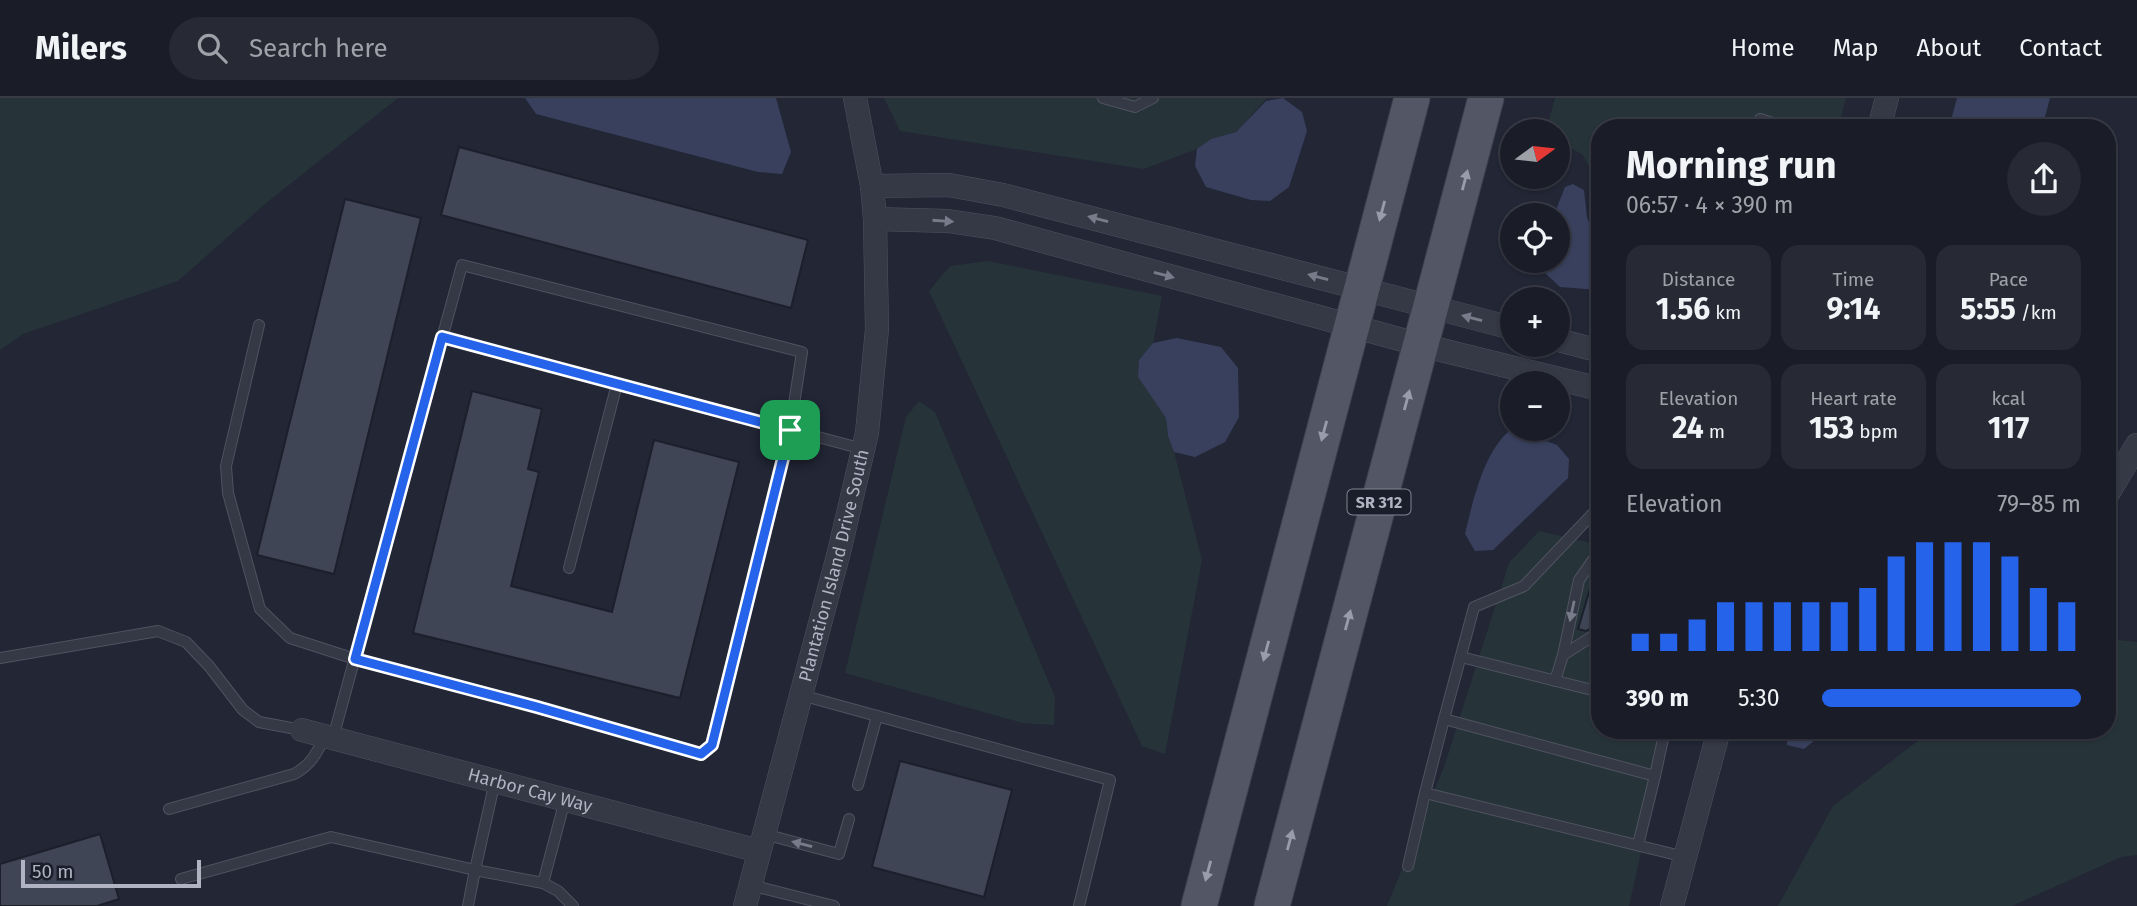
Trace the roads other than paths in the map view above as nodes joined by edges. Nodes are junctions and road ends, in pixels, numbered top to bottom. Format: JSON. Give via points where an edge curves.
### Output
{"nodes":[{"id":1,"x":855,"y":98,"type":"edge"},
{"id":2,"x":1103,"y":98,"type":"edge"},
{"id":3,"x":1153,"y":98,"type":"edge"},
{"id":4,"x":1412,"y":98,"type":"edge"},
{"id":5,"x":1486,"y":98,"type":"edge"},
{"id":6,"x":1887,"y":98,"type":"edge"},
{"id":7,"x":1881,"y":119,"type":"edge"},
{"id":8,"x":872,"y":186,"type":"junction"},
{"id":9,"x":875,"y":219,"type":"junction"},
{"id":10,"x":1362,"y":289,"type":"junction"},
{"id":11,"x":1431,"y":307,"type":"junction"},
{"id":12,"x":1500,"y":325,"type":"edge"},
{"id":13,"x":259,"y":326,"type":"dead end"},
{"id":14,"x":1352,"y":326,"type":"junction"},
{"id":15,"x":442,"y":337,"type":"junction"},
{"id":16,"x":1570,"y":343,"type":"edge"},
{"id":17,"x":1421,"y":345,"type":"junction"},
{"id":18,"x":1591,"y":349,"type":"edge"},
{"id":19,"x":617,"y":384,"type":"junction"},
{"id":20,"x":1591,"y":387,"type":"edge"},
{"id":21,"x":790,"y":430,"type":"junction"},
{"id":22,"x":2137,"y":445,"type":"edge"},
{"id":23,"x":863,"y":449,"type":"junction"},
{"id":24,"x":2116,"y":480,"type":"edge"},
{"id":25,"x":1591,"y":515,"type":"edge"},
{"id":26,"x":1591,"y":563,"type":"edge"},
{"id":27,"x":569,"y":568,"type":"dead end"},
{"id":28,"x":1591,"y":637,"type":"edge"},
{"id":29,"x":1563,"y":655,"type":"junction"},
{"id":30,"x":1461,"y":657,"type":"junction"},
{"id":31,"x":0,"y":659,"type":"edge"},
{"id":32,"x":355,"y":659,"type":"junction"},
{"id":33,"x":1555,"y":681,"type":"junction"},
{"id":34,"x":1591,"y":690,"type":"edge"},
{"id":35,"x":801,"y":695,"type":"junction"},
{"id":36,"x":877,"y":716,"type":"junction"},
{"id":37,"x":1444,"y":719,"type":"junction"},
{"id":38,"x":302,"y":730,"type":"joint"},
{"id":39,"x":329,"y":737,"type":"junction"},
{"id":40,"x":1663,"y":739,"type":"edge"},
{"id":41,"x":1717,"y":739,"type":"edge"},
{"id":42,"x":1655,"y":776,"type":"junction"},
{"id":43,"x":495,"y":781,"type":"junction"},
{"id":44,"x":858,"y":785,"type":"dead end"},
{"id":45,"x":1425,"y":793,"type":"junction"},
{"id":46,"x":565,"y":800,"type":"junction"},
{"id":47,"x":169,"y":809,"type":"dead end"},
{"id":48,"x":849,"y":819,"type":"dead end"},
{"id":49,"x":762,"y":843,"type":"junction"},
{"id":50,"x":1639,"y":845,"type":"junction"},
{"id":51,"x":1685,"y":857,"type":"junction"},
{"id":52,"x":1408,"y":866,"type":"dead end"},
{"id":53,"x":475,"y":870,"type":"junction"},
{"id":54,"x":181,"y":879,"type":"dead end"},
{"id":55,"x":543,"y":883,"type":"junction"},
{"id":56,"x":747,"y":896,"type":"edge"},
{"id":57,"x":468,"y":906,"type":"edge"},
{"id":58,"x":573,"y":906,"type":"edge"},
{"id":59,"x":834,"y":906,"type":"edge"},
{"id":60,"x":1079,"y":906,"type":"edge"},
{"id":61,"x":1199,"y":906,"type":"edge"},
{"id":62,"x":1272,"y":906,"type":"edge"},
{"id":63,"x":1672,"y":906,"type":"edge"}],
"edges":[{"from":1,"to":8,"type":"street","name":"Plantation Island Drive South"},
{"from":2,"to":3,"type":"lane","via":[[1136,107]]},
{"from":4,"to":10,"type":"main road","one_way":true},
{"from":11,"to":5,"type":"main road","number":"SR 312","one_way":true},
{"from":6,"to":7,"type":"street"},
{"from":8,"to":9,"type":"street","name":"Plantation Island Drive South"},
{"from":10,"to":8,"type":"street","one_way":true,"via":[[1003,195],[949,185]]},
{"from":9,"to":14,"type":"street","one_way":true,"via":[[995,228]]},
{"from":9,"to":23,"type":"street","name":"Plantation Island Drive South","via":[[877,330]]},
{"from":10,"to":11,"type":"street"},
{"from":10,"to":14,"type":"main road"},
{"from":12,"to":11,"type":"street","one_way":true},
{"from":11,"to":17,"type":"main road","number":"SR 312"},
{"from":13,"to":32,"type":"lane","via":[[226,466],[228,493],[260,609],[290,638]]},
{"from":14,"to":17,"type":"street"},
{"from":14,"to":61,"type":"main road","one_way":true},
{"from":15,"to":19,"type":"lane"},
{"from":15,"to":21,"type":"lane","via":[[462,265],[802,352]]},
{"from":15,"to":32,"type":"lane"},
{"from":16,"to":18,"type":"street"},
{"from":17,"to":20,"type":"street"},
{"from":62,"to":17,"type":"main road","number":"SR 312","one_way":true},
{"from":19,"to":21,"type":"lane"},
{"from":19,"to":27,"type":"lane"},
{"from":21,"to":23,"type":"lane"},
{"from":21,"to":32,"type":"lane","via":[[712,745],[701,754]]},
{"from":22,"to":24,"type":"street"},
{"from":23,"to":35,"type":"street","name":"Plantation Island Drive South"},
{"from":25,"to":30,"type":"lane","via":[[1524,586],[1474,607]]},
{"from":26,"to":29,"type":"lane","one_way":true,"via":[[1579,580]]},
{"from":28,"to":29,"type":"lane"},
{"from":29,"to":33,"type":"lane"},
{"from":30,"to":33,"type":"lane"},
{"from":30,"to":37,"type":"lane"},
{"from":31,"to":38,"type":"lane","via":[[158,631],[186,642],[243,710],[259,722]]},
{"from":32,"to":39,"type":"lane"},
{"from":33,"to":34,"type":"lane"},
{"from":35,"to":36,"type":"lane"},
{"from":35,"to":49,"type":"street","name":"Plantation Island Drive South"},
{"from":36,"to":44,"type":"lane"},
{"from":36,"to":60,"type":"lane","via":[[1110,780]]},
{"from":37,"to":42,"type":"lane"},
{"from":37,"to":45,"type":"lane"},
{"from":38,"to":39,"type":"street","name":"Harbor Cay Way"},
{"from":39,"to":43,"type":"street","name":"Harbor Cay Way"},
{"from":39,"to":47,"type":"lane","via":[[306,768],[294,774]]},
{"from":40,"to":42,"type":"lane"},
{"from":41,"to":51,"type":"street"},
{"from":42,"to":50,"type":"lane"},
{"from":43,"to":46,"type":"street","name":"Harbor Cay Way"},
{"from":43,"to":53,"type":"lane"},
{"from":45,"to":50,"type":"lane"},
{"from":45,"to":52,"type":"lane"},
{"from":46,"to":49,"type":"street","name":"Harbor Cay Way"},
{"from":46,"to":55,"type":"lane"},
{"from":48,"to":49,"type":"lane","one_way":true,"via":[[839,853]]},
{"from":49,"to":56,"type":"street","name":"Plantation Island Drive South"},
{"from":50,"to":51,"type":"lane"},
{"from":51,"to":63,"type":"street"},
{"from":53,"to":54,"type":"lane","via":[[331,837]]},
{"from":53,"to":55,"type":"lane"},
{"from":53,"to":57,"type":"lane"},
{"from":55,"to":58,"type":"lane"},
{"from":56,"to":59,"type":"lane"}]}
